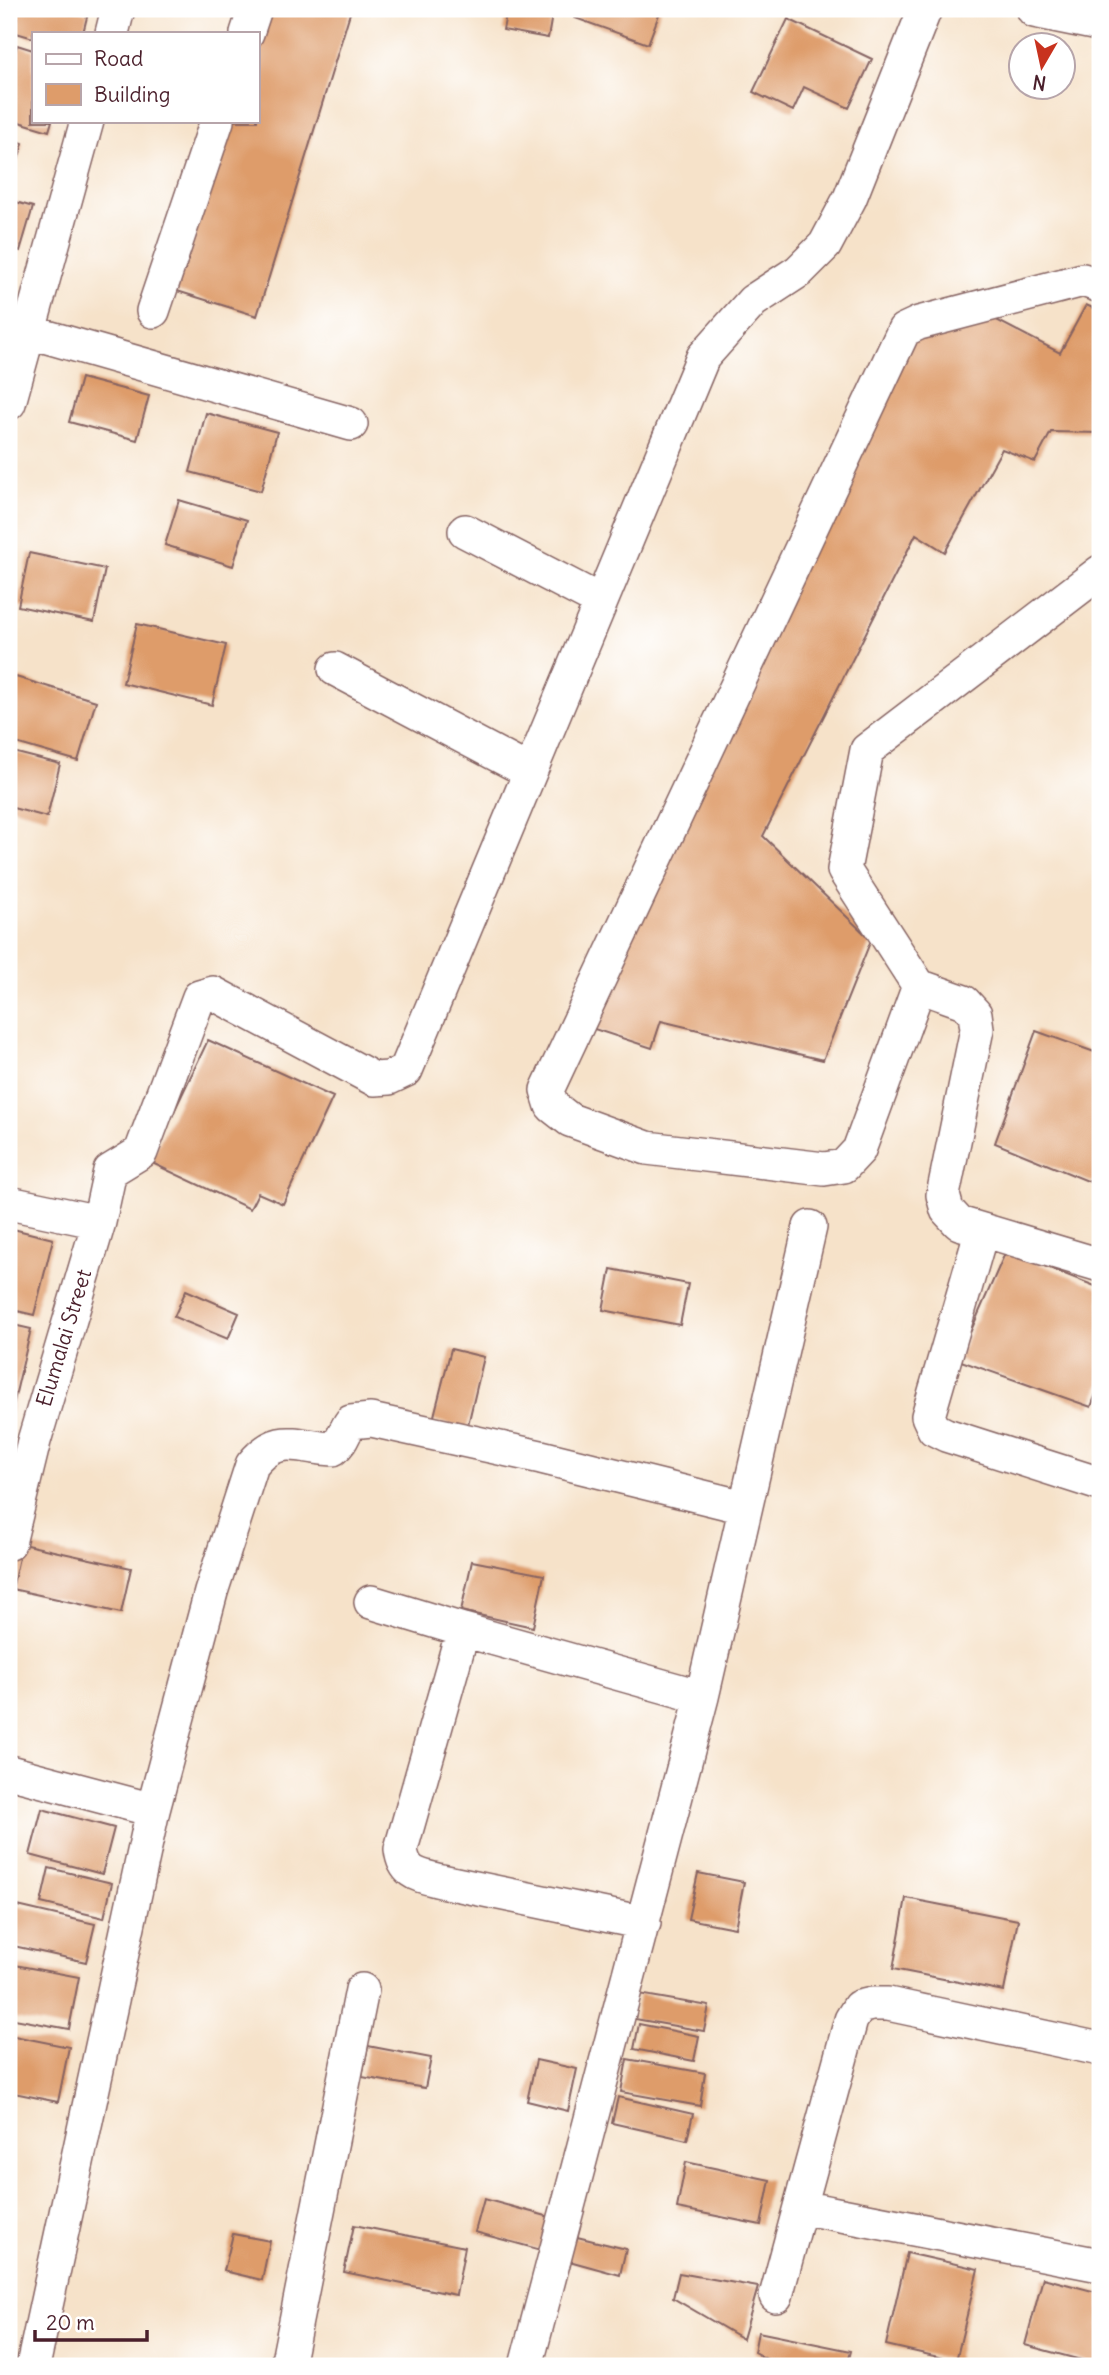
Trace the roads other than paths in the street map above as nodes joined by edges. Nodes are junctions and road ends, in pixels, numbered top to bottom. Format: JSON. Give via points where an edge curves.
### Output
{"nodes":[{"id":1,"x":118,"y":9,"type":"edge"},
{"id":2,"x":255,"y":9,"type":"edge"},
{"id":3,"x":925,"y":9,"type":"edge"},
{"id":4,"x":1036,"y":9,"type":"edge"},
{"id":5,"x":1100,"y":22,"type":"edge"},
{"id":6,"x":111,"y":32,"type":"edge"},
{"id":7,"x":247,"y":32,"type":"edge"},
{"id":8,"x":87,"y":122,"type":"edge"},
{"id":9,"x":217,"y":122,"type":"edge"},
{"id":10,"x":1100,"y":286,"type":"edge"},
{"id":11,"x":153,"y":311,"type":"dead end"},
{"id":12,"x":19,"y":330,"type":"edge"},
{"id":13,"x":9,"y":403,"type":"edge"},
{"id":14,"x":351,"y":424,"type":"dead end"},
{"id":15,"x":465,"y":531,"type":"dead end"},
{"id":16,"x":1100,"y":572,"type":"edge"},
{"id":17,"x":600,"y":601,"type":"junction"},
{"id":18,"x":335,"y":669,"type":"dead end"},
{"id":19,"x":530,"y":772,"type":"junction"},
{"id":20,"x":919,"y":986,"type":"junction"},
{"id":21,"x":9,"y":1203,"type":"edge"},
{"id":22,"x":99,"y":1222,"type":"junction"},
{"id":23,"x":810,"y":1227,"type":"dead end"},
{"id":24,"x":982,"y":1230,"type":"junction"},
{"id":25,"x":1100,"y":1265,"type":"edge"},
{"id":26,"x":21,"y":1438,"type":"edge"},
{"id":27,"x":1100,"y":1484,"type":"edge"},
{"id":28,"x":744,"y":1507,"type":"junction"},
{"id":29,"x":9,"y":1543,"type":"edge"},
{"id":30,"x":371,"y":1602,"type":"dead end"},
{"id":31,"x":463,"y":1630,"type":"junction"},
{"id":32,"x":702,"y":1697,"type":"junction"},
{"id":33,"x":9,"y":1772,"type":"edge"},
{"id":34,"x":153,"y":1810,"type":"junction"},
{"id":35,"x":644,"y":1923,"type":"junction"},
{"id":36,"x":362,"y":1990,"type":"dead end"},
{"id":37,"x":1100,"y":2049,"type":"edge"},
{"id":38,"x":800,"y":2207,"type":"junction"},
{"id":39,"x":1100,"y":2265,"type":"edge"},
{"id":40,"x":776,"y":2296,"type":"dead end"},
{"id":41,"x":33,"y":2366,"type":"edge"},
{"id":42,"x":287,"y":2366,"type":"edge"},
{"id":43,"x":526,"y":2366,"type":"edge"}],
"edges":[{"from":1,"to":6,"type":"street"},
{"from":2,"to":7,"type":"street"},
{"from":3,"to":17,"type":"street","via":[[850,198],[825,245],[799,271],[753,301],[702,357]]},
{"from":4,"to":5,"type":"main road"},
{"from":8,"to":12,"type":"street"},
{"from":9,"to":11,"type":"street"},
{"from":10,"to":20,"type":"street","via":[[1083,279],[904,330],[547,1090],[552,1106],[570,1120],[647,1148],[824,1169],[844,1166],[859,1150]]},
{"from":12,"to":13,"type":"street"},
{"from":12,"to":14,"type":"street"},
{"from":15,"to":17,"type":"street"},
{"from":16,"to":20,"type":"street","via":[[867,750],[844,870]]},
{"from":17,"to":19,"type":"street"},
{"from":18,"to":19,"type":"street"},
{"from":19,"to":22,"type":"street","name":"Elumalai Street","via":[[406,1070],[389,1079],[374,1079],[213,993],[199,997],[141,1152],[110,1171]]},
{"from":20,"to":24,"type":"street","via":[[964,1002],[975,1014],[977,1029],[943,1195],[947,1210],[959,1223]]},
{"from":21,"to":22,"type":"street"},
{"from":22,"to":26,"type":"street","name":"Elumalai Street"},
{"from":23,"to":28,"type":"street"},
{"from":24,"to":25,"type":"street"},
{"from":24,"to":27,"type":"street","via":[[928,1416],[934,1429]]},
{"from":26,"to":29,"type":"street","name":"Elumalai Street"},
{"from":28,"to":32,"type":"street"},
{"from":28,"to":34,"type":"street","via":[[371,1420],[351,1422],[341,1444],[333,1449],[293,1442],[276,1446],[252,1465],[211,1592]]},
{"from":30,"to":31,"type":"street"},
{"from":31,"to":32,"type":"street"},
{"from":31,"to":35,"type":"street","via":[[401,1849],[402,1862],[408,1870],[441,1881]]},
{"from":32,"to":35,"type":"street"},
{"from":33,"to":34,"type":"street"},
{"from":34,"to":41,"type":"street"},
{"from":35,"to":43,"type":"street"},
{"from":36,"to":42,"type":"street"},
{"from":37,"to":38,"type":"street","via":[[888,2004],[859,2007],[850,2020]]},
{"from":38,"to":39,"type":"street"},
{"from":38,"to":40,"type":"street"}]}
